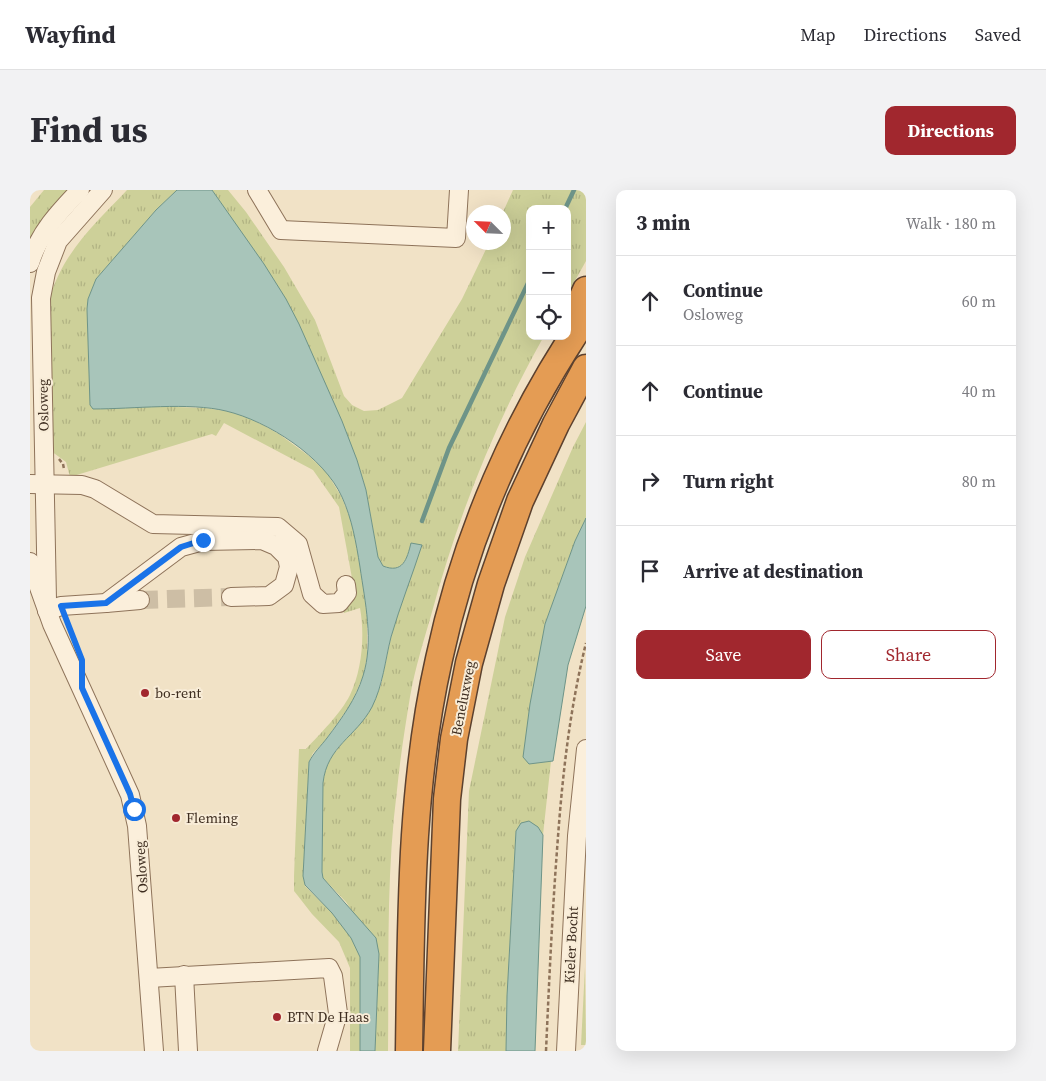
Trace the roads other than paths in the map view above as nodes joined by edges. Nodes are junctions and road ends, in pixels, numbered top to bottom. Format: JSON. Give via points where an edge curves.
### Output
{"nodes":[{"id":1,"x":80,"y":190,"type":"edge"},
{"id":2,"x":103,"y":190,"type":"edge"},
{"id":3,"x":257,"y":190,"type":"edge"},
{"id":4,"x":459,"y":190,"type":"edge"},
{"id":5,"x":30,"y":263,"type":"edge"},
{"id":6,"x":586,"y":290,"type":"edge"},
{"id":7,"x":586,"y":317,"type":"edge"},
{"id":8,"x":571,"y":322,"type":"edge"},
{"id":9,"x":563,"y":340,"type":"edge"},
{"id":10,"x":586,"y":368,"type":"edge"},
{"id":11,"x":545,"y":380,"type":"junction"},
{"id":12,"x":37,"y":485,"type":"edge"},
{"id":13,"x":30,"y":562,"type":"edge"},
{"id":14,"x":346,"y":585,"type":"dead end"},
{"id":15,"x":231,"y":597,"type":"tunnel mouth"},
{"id":16,"x":140,"y":600,"type":"tunnel mouth"},
{"id":17,"x":106,"y":603,"type":"junction"},
{"id":18,"x":47,"y":610,"type":"junction"},
{"id":19,"x":586,"y":749,"type":"edge"},
{"id":20,"x":184,"y":975,"type":"junction"},
{"id":21,"x":149,"y":978,"type":"junction"},
{"id":22,"x":154,"y":1051,"type":"edge"},
{"id":23,"x":188,"y":1051,"type":"edge"},
{"id":24,"x":327,"y":1051,"type":"edge"},
{"id":25,"x":409,"y":1051,"type":"edge"},
{"id":26,"x":437,"y":1051,"type":"edge"},
{"id":27,"x":566,"y":1051,"type":"edge"}],
"edges":[{"from":1,"to":5,"type":"street","via":[[47,227]]},
{"from":2,"to":12,"type":"street","name":"Osloweg","via":[[58,241],[46,272],[41,298],[45,457]]},
{"from":3,"to":4,"type":"street","via":[[281,230],[456,238]]},
{"from":6,"to":8,"type":"highway"},
{"from":7,"to":11,"type":"highway"},
{"from":9,"to":11,"type":"highway"},
{"from":10,"to":26,"type":"highway","name":"Beneluxweg","via":[[520,501],[491,584],[470,663],[454,739],[447,799]]},
{"from":11,"to":25,"type":"highway","via":[[490,495],[459,582],[439,658],[415,831]]},
{"from":12,"to":14,"type":"street","via":[[82,485],[95,489],[153,524],[278,527],[298,544],[312,594],[323,604],[339,603],[347,592]]},
{"from":12,"to":18,"type":"street","name":"Osloweg"},
{"from":13,"to":18,"type":"street","name":"Osloweg"},
{"from":15,"to":17,"type":"street","via":[[269,596],[284,585],[289,567],[287,557],[276,546],[262,540],[203,540],[181,547]]},
{"from":16,"to":17,"type":"street"},
{"from":17,"to":18,"type":"street"},
{"from":18,"to":21,"type":"street","name":"Osloweg","via":[[130,794],[138,835]]},
{"from":19,"to":27,"type":"street","name":"Kieler Bocht","via":[[577,836]]},
{"from":20,"to":21,"type":"street"},
{"from":20,"to":23,"type":"street"},
{"from":20,"to":24,"type":"street","via":[[329,968],[338,1013]]},
{"from":21,"to":22,"type":"street","name":"Osloweg"}]}
